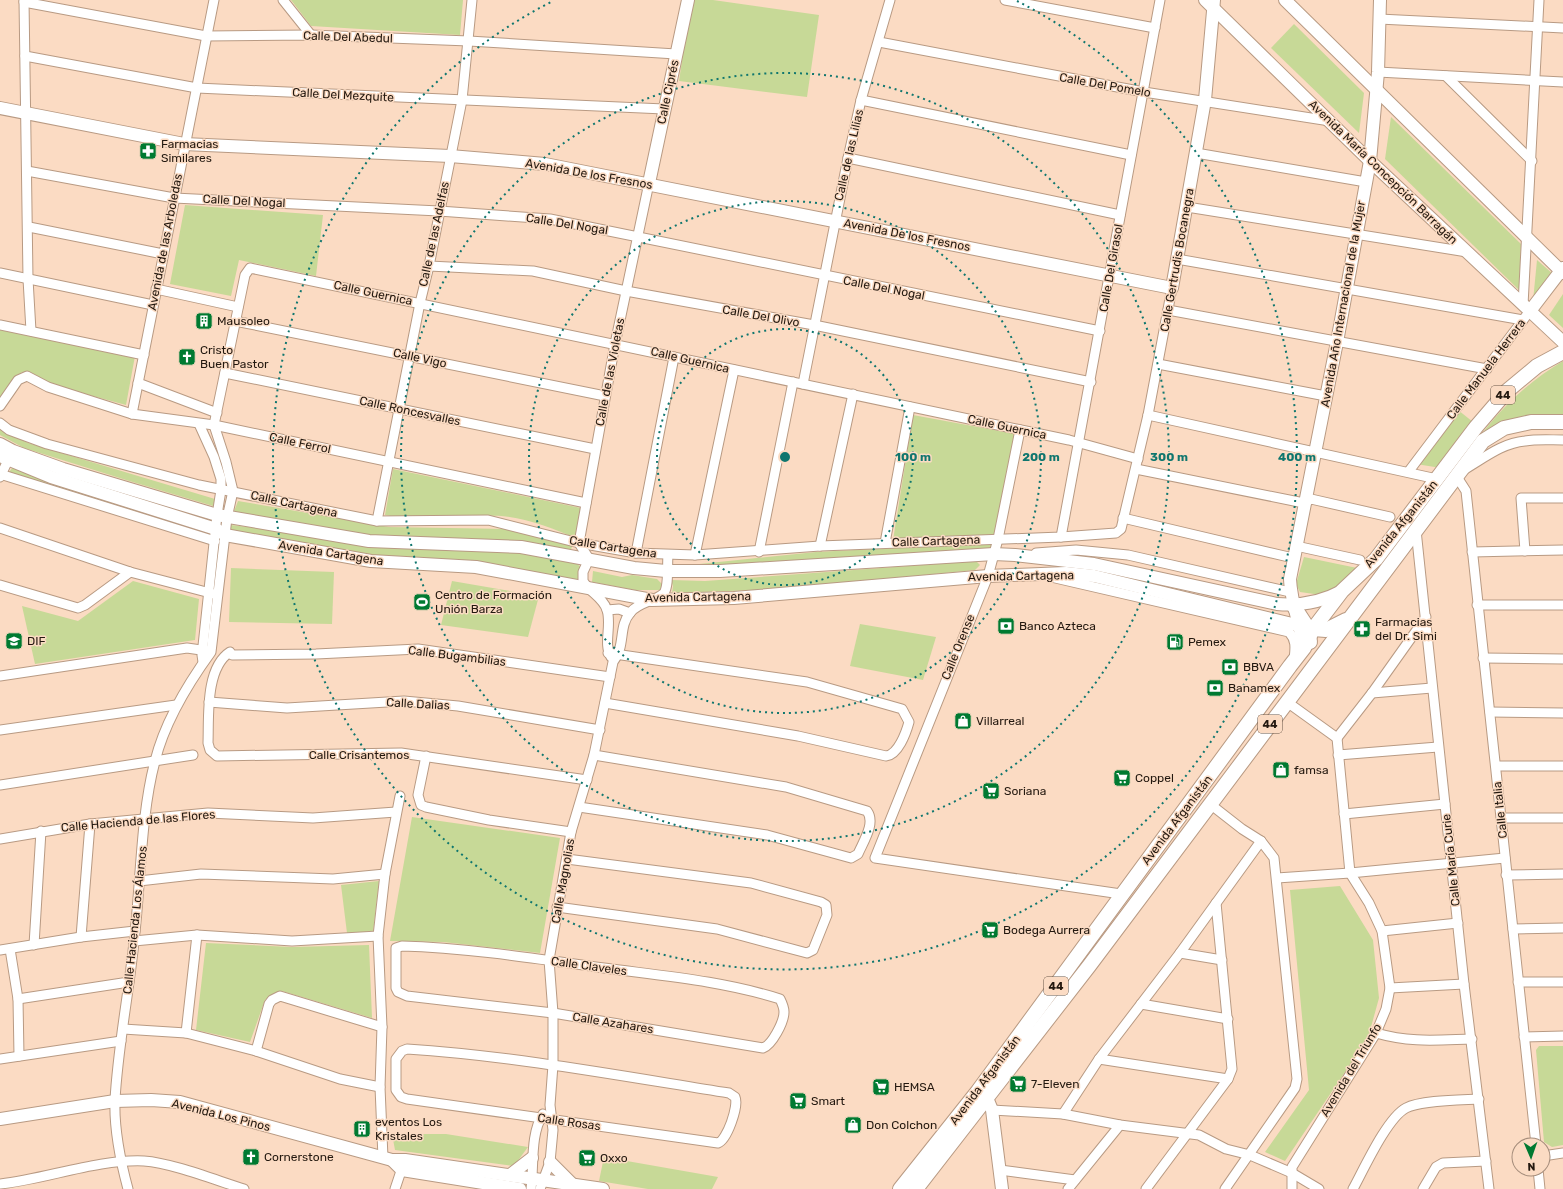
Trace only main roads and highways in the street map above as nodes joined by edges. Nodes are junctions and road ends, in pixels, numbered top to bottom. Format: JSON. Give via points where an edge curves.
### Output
{"nodes":[{"id":1,"x":1563,"y":352,"type":"edge"},
{"id":2,"x":1563,"y":422,"type":"edge"},
{"id":3,"x":1461,"y":466,"type":"junction"},
{"id":4,"x":1292,"y":598,"type":"road end"},
{"id":5,"x":1348,"y":619,"type":"junction"},
{"id":6,"x":1307,"y":629,"type":"junction"},
{"id":7,"x":1287,"y":702,"type":"junction"},
{"id":8,"x":1226,"y":754,"type":"junction"},
{"id":9,"x":1210,"y":804,"type":"junction"},
{"id":10,"x":986,"y":1100,"type":"junction"},
{"id":11,"x":900,"y":1189,"type":"edge"},
{"id":12,"x":916,"y":1189,"type":"edge"}],
"edges":[{"from":1,"to":3,"type":"main road","number":"44","via":[[1537,366],[1507,391],[1476,427]]},
{"from":2,"to":3,"type":"main road","number":"44","via":[[1531,422],[1504,428],[1483,441]]},
{"from":3,"to":5,"type":"main road","name":"Avenida Afganistán","number":"44"},
{"from":3,"to":6,"type":"main road","name":"Avenida Afganistán","number":"44","via":[[1437,479],[1376,559]]},
{"from":4,"to":6,"type":"main road"},
{"from":5,"to":6,"type":"main road","via":[[1326,630]]},
{"from":5,"to":7,"type":"main road","name":"Avenida Afganistán","number":"44"},
{"from":6,"to":7,"type":"main road","via":[[1311,651],[1309,661]]},
{"from":6,"to":8,"type":"main road","name":"Avenida Afganistán","number":"44","via":[[1304,648]]},
{"from":7,"to":9,"type":"main road","name":"Avenida Afganistán","number":"44"},
{"from":8,"to":9,"type":"main road","via":[[1226,762],[1208,789]]},
{"from":8,"to":10,"type":"main road","name":"Avenida Afganistán","number":"44","via":[[1121,894]]},
{"from":9,"to":10,"type":"main road","name":"Avenida Afganistán","number":"44"},
{"from":10,"to":11,"type":"main road","name":"Avenida Afganistán","number":"44"},
{"from":10,"to":12,"type":"main road","name":"Avenida Afganistán","number":"44"}]}
